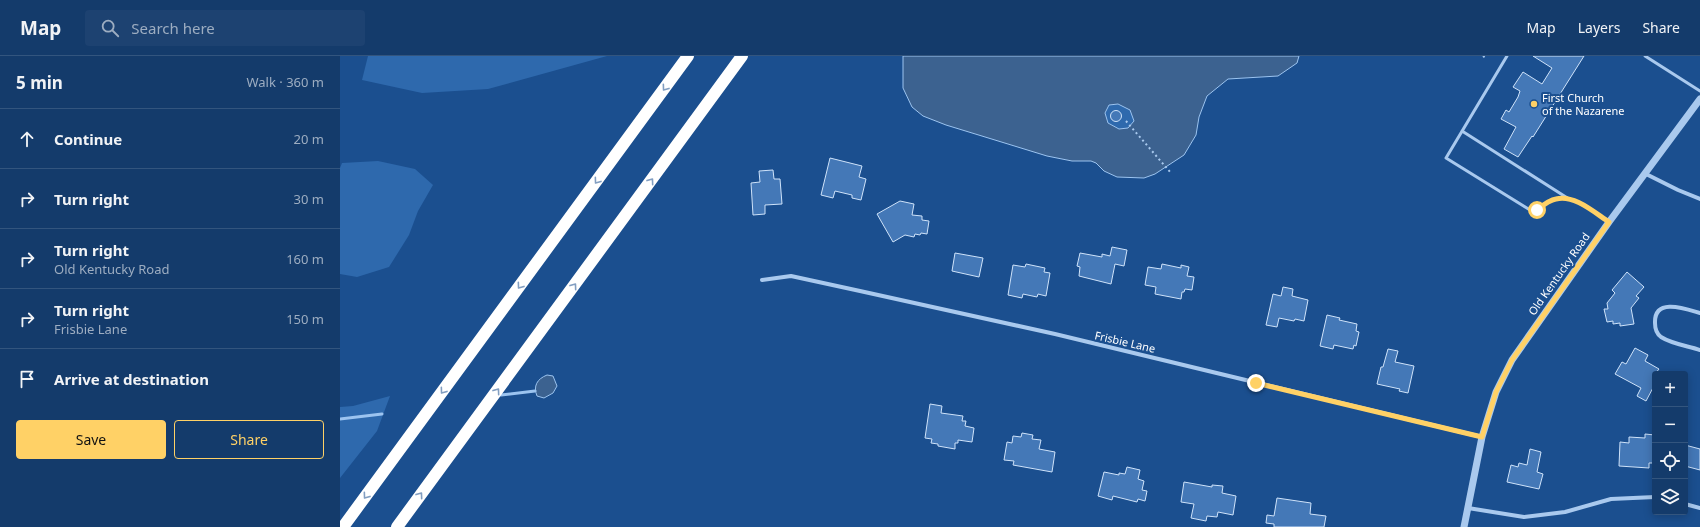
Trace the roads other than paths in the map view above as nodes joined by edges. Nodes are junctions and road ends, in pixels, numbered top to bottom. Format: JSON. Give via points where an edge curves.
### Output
{"nodes":[{"id":1,"x":688,"y":56,"type":"edge"},
{"id":2,"x":742,"y":56,"type":"edge"},
{"id":3,"x":1507,"y":56,"type":"edge"},
{"id":4,"x":1645,"y":56,"type":"edge"},
{"id":5,"x":1700,"y":90,"type":"edge"},
{"id":6,"x":1700,"y":99,"type":"edge"},
{"id":7,"x":1462,"y":131,"type":"junction"},
{"id":8,"x":1646,"y":174,"type":"junction"},
{"id":9,"x":1700,"y":199,"type":"edge"},
{"id":10,"x":1571,"y":200,"type":"junction"},
{"id":11,"x":1609,"y":222,"type":"junction"},
{"id":12,"x":762,"y":280,"type":"dead end"},
{"id":13,"x":1700,"y":313,"type":"edge"},
{"id":14,"x":1700,"y":350,"type":"edge"},
{"id":15,"x":1482,"y":437,"type":"junction"},
{"id":16,"x":1652,"y":498,"type":"edge"},
{"id":17,"x":1688,"y":505,"type":"edge"},
{"id":18,"x":1468,"y":508,"type":"junction"},
{"id":19,"x":1700,"y":508,"type":"edge"},
{"id":20,"x":343,"y":527,"type":"edge"},
{"id":21,"x":398,"y":527,"type":"edge"},
{"id":22,"x":1464,"y":527,"type":"edge"}],
"edges":[{"from":1,"to":20,"type":"highway","one_way":true},
{"from":21,"to":2,"type":"highway","one_way":true},
{"from":3,"to":7,"type":"lane"},
{"from":4,"to":5,"type":"lane"},
{"from":6,"to":8,"type":"street","name":"Old Kentucky Road"},
{"from":7,"to":10,"type":"lane"},
{"from":7,"to":10,"type":"lane","via":[[1446,158],[1530,210],[1537,210],[1556,199]]},
{"from":8,"to":9,"type":"street"},
{"from":8,"to":11,"type":"street","name":"Old Kentucky Road"},
{"from":10,"to":11,"type":"lane"},
{"from":11,"to":15,"type":"street","name":"Old Kentucky Road","via":[[1512,360],[1496,392]]},
{"from":12,"to":15,"type":"street","name":"Frisbie Lane","via":[[791,276],[860,291],[1062,336]]},
{"from":13,"to":14,"type":"street","via":[[1667,306],[1655,317],[1656,330],[1661,336]]},
{"from":15,"to":18,"type":"street","name":"Old Kentucky Road"},
{"from":16,"to":18,"type":"street","via":[[1611,499],[1565,512],[1524,517]]},
{"from":17,"to":19,"type":"street"},
{"from":18,"to":22,"type":"street","name":"Old Kentucky Road"}]}
